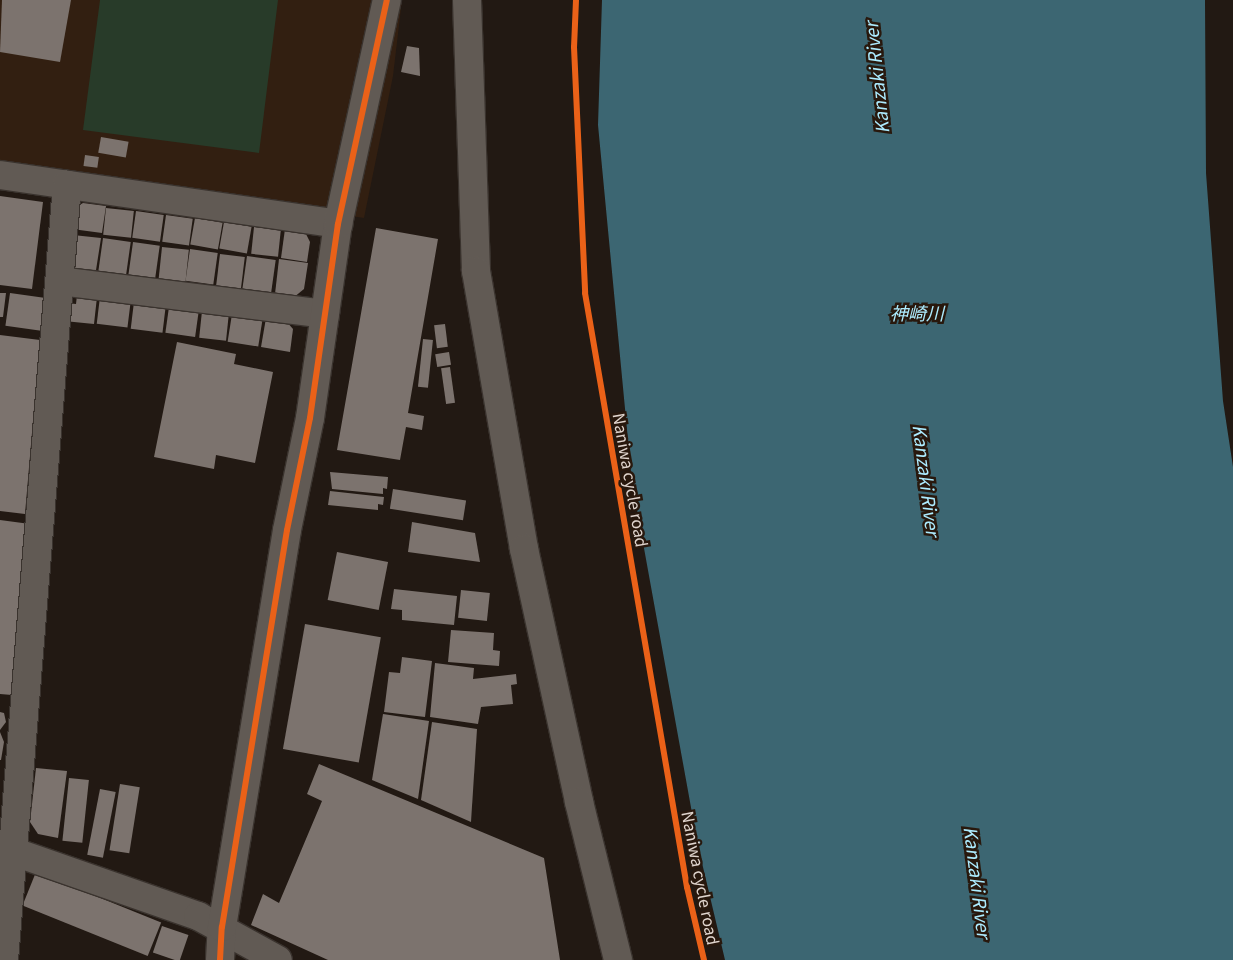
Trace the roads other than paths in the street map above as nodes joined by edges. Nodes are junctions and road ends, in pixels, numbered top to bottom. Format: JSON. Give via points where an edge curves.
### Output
{"nodes":[{"id":1,"x":387,"y":0,"type":"edge"},
{"id":2,"x":467,"y":0,"type":"edge"},
{"id":3,"x":0,"y":175,"type":"edge"},
{"id":4,"x":67,"y":185,"type":"junction"},
{"id":5,"x":338,"y":224,"type":"junction"},
{"id":6,"x":60,"y":280,"type":"junction"},
{"id":7,"x":325,"y":314,"type":"junction"},
{"id":8,"x":7,"y":850,"type":"edge"},
{"id":9,"x":222,"y":927,"type":"junction"},
{"id":10,"x":4,"y":960,"type":"edge"},
{"id":11,"x":220,"y":960,"type":"edge"},
{"id":12,"x":278,"y":960,"type":"edge"},
{"id":13,"x":618,"y":960,"type":"edge"}],
"edges":[{"from":1,"to":5,"type":"street"},
{"from":2,"to":13,"type":"street","via":[[476,271],[526,559],[579,802]]},
{"from":3,"to":4,"type":"street"},
{"from":4,"to":5,"type":"street"},
{"from":4,"to":6,"type":"street"},
{"from":5,"to":7,"type":"street"},
{"from":6,"to":7,"type":"street"},
{"from":6,"to":8,"type":"street"},
{"from":7,"to":9,"type":"street"},
{"from":8,"to":9,"type":"street"},
{"from":8,"to":10,"type":"street"},
{"from":9,"to":11,"type":"street"},
{"from":9,"to":12,"type":"street","via":[[247,945]]}]}
